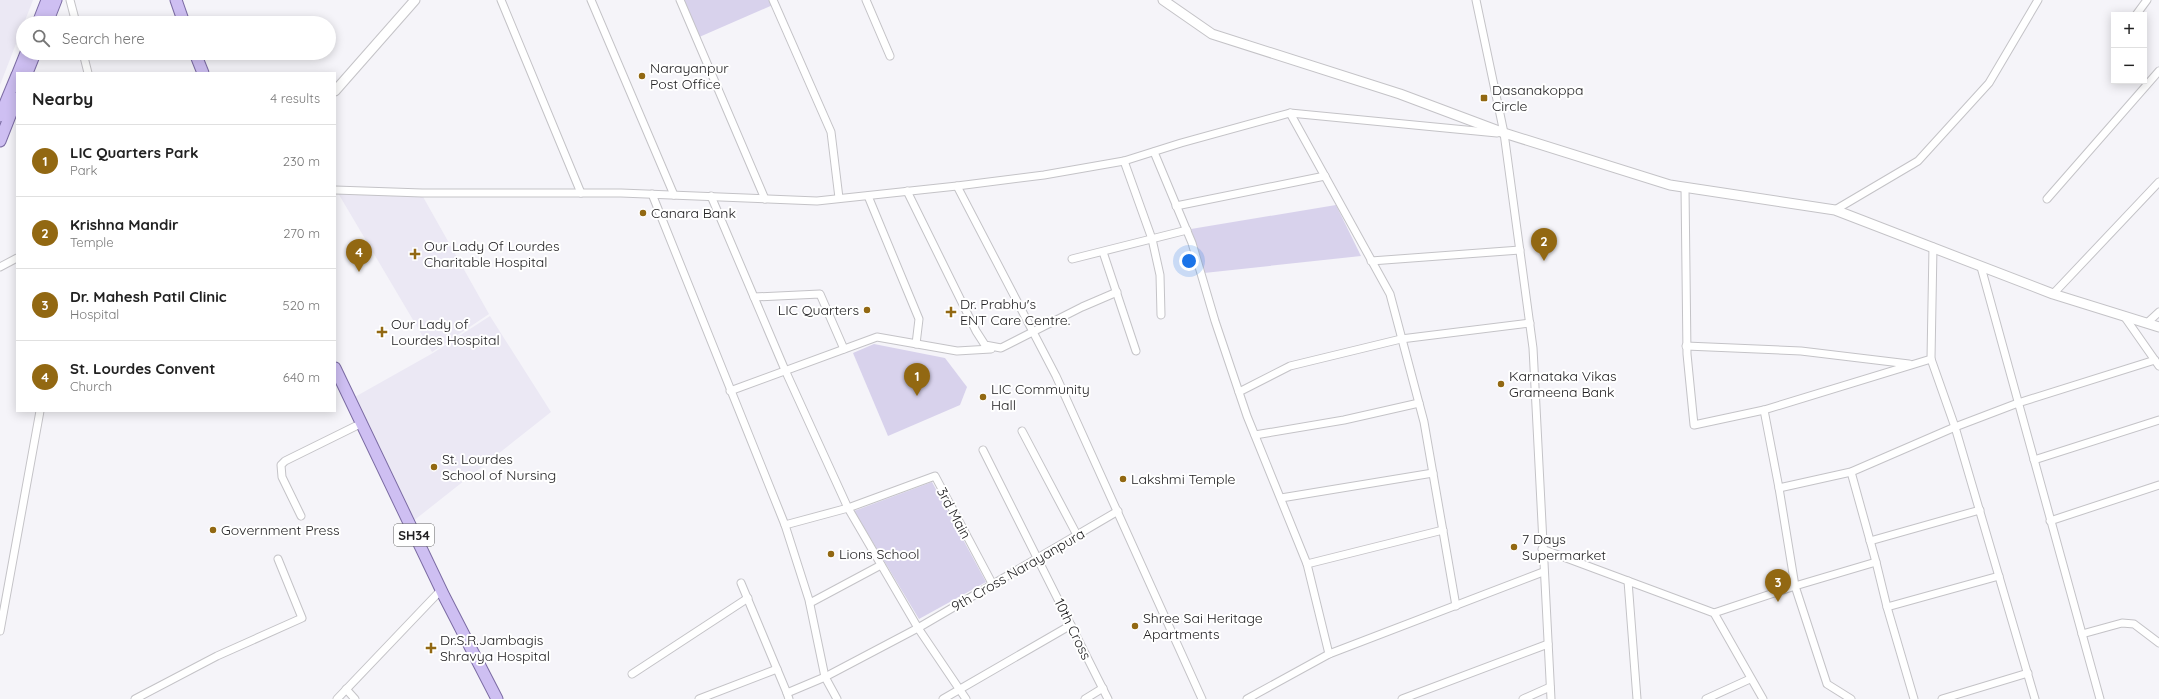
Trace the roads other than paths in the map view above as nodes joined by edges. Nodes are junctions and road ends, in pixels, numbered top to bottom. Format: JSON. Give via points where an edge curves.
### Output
{"nodes":[{"id":1,"x":48,"y":0,"type":"edge"},
{"id":2,"x":56,"y":0,"type":"edge"},
{"id":3,"x":70,"y":0,"type":"edge"},
{"id":4,"x":176,"y":0,"type":"edge"},
{"id":5,"x":415,"y":0,"type":"edge"},
{"id":6,"x":500,"y":0,"type":"edge"},
{"id":7,"x":591,"y":0,"type":"edge"},
{"id":8,"x":680,"y":0,"type":"edge"},
{"id":9,"x":773,"y":0,"type":"edge"},
{"id":10,"x":866,"y":0,"type":"edge"},
{"id":11,"x":1163,"y":0,"type":"edge"},
{"id":12,"x":1476,"y":0,"type":"edge"},
{"id":13,"x":2038,"y":0,"type":"edge"},
{"id":14,"x":2147,"y":0,"type":"edge"},
{"id":15,"x":2138,"y":12,"type":"edge"},
{"id":16,"x":41,"y":16,"type":"edge"},
{"id":17,"x":50,"y":16,"type":"edge"},
{"id":18,"x":74,"y":16,"type":"edge"},
{"id":19,"x":182,"y":16,"type":"edge"},
{"id":20,"x":890,"y":56,"type":"dead end"},
{"id":21,"x":23,"y":60,"type":"edge"},
{"id":22,"x":32,"y":60,"type":"edge"},
{"id":23,"x":85,"y":60,"type":"edge"},
{"id":24,"x":198,"y":60,"type":"edge"},
{"id":25,"x":2159,"y":71,"type":"edge"},
{"id":26,"x":18,"y":72,"type":"edge"},
{"id":27,"x":27,"y":72,"type":"edge"},
{"id":28,"x":88,"y":72,"type":"edge"},
{"id":29,"x":203,"y":72,"type":"edge"},
{"id":30,"x":16,"y":76,"type":"edge"},
{"id":31,"x":336,"y":90,"type":"edge"},
{"id":32,"x":16,"y":101,"type":"edge"},
{"id":33,"x":1290,"y":113,"type":"junction"},
{"id":34,"x":0,"y":116,"type":"edge"},
{"id":35,"x":1504,"y":133,"type":"junction"},
{"id":36,"x":0,"y":141,"type":"edge"},
{"id":37,"x":1154,"y":152,"type":"junction"},
{"id":38,"x":1124,"y":161,"type":"junction"},
{"id":39,"x":1325,"y":176,"type":"junction"},
{"id":40,"x":2159,"y":182,"type":"edge"},
{"id":41,"x":958,"y":186,"type":"junction"},
{"id":42,"x":1685,"y":188,"type":"junction"},
{"id":43,"x":336,"y":190,"type":"edge"},
{"id":44,"x":907,"y":191,"type":"junction"},
{"id":45,"x":581,"y":193,"type":"junction"},
{"id":46,"x":652,"y":194,"type":"junction"},
{"id":47,"x":674,"y":195,"type":"junction"},
{"id":48,"x":711,"y":196,"type":"junction"},
{"id":49,"x":868,"y":196,"type":"junction"},
{"id":50,"x":839,"y":198,"type":"junction"},
{"id":51,"x":765,"y":199,"type":"junction"},
{"id":52,"x":2047,"y":199,"type":"dead end"},
{"id":53,"x":1176,"y":206,"type":"junction"},
{"id":54,"x":1836,"y":210,"type":"junction"},
{"id":55,"x":1187,"y":230,"type":"junction"},
{"id":56,"x":1152,"y":239,"type":"junction"},
{"id":57,"x":1933,"y":247,"type":"junction"},
{"id":58,"x":1520,"y":250,"type":"junction"},
{"id":59,"x":1103,"y":252,"type":"junction"},
{"id":60,"x":16,"y":259,"type":"edge"},
{"id":61,"x":1072,"y":259,"type":"dead end"},
{"id":62,"x":1371,"y":261,"type":"junction"},
{"id":63,"x":0,"y":267,"type":"edge"},
{"id":64,"x":1981,"y":267,"type":"junction"},
{"id":65,"x":1117,"y":292,"type":"junction"},
{"id":66,"x":2053,"y":294,"type":"junction"},
{"id":67,"x":754,"y":298,"type":"junction"},
{"id":68,"x":2159,"y":312,"type":"edge"},
{"id":69,"x":1162,"y":315,"type":"dead end"},
{"id":70,"x":2124,"y":316,"type":"junction"},
{"id":71,"x":1530,"y":323,"type":"junction"},
{"id":72,"x":2148,"y":323,"type":"junction"},
{"id":73,"x":2159,"y":327,"type":"edge"},
{"id":74,"x":1033,"y":331,"type":"junction"},
{"id":75,"x":1402,"y":339,"type":"junction"},
{"id":76,"x":916,"y":344,"type":"junction"},
{"id":77,"x":1686,"y":346,"type":"junction"},
{"id":78,"x":1001,"y":348,"type":"junction"},
{"id":79,"x":844,"y":349,"type":"junction"},
{"id":80,"x":1136,"y":351,"type":"dead end"},
{"id":81,"x":1931,"y":359,"type":"junction"},
{"id":82,"x":2157,"y":363,"type":"edge"},
{"id":83,"x":1914,"y":364,"type":"junction"},
{"id":84,"x":336,"y":370,"type":"edge"},
{"id":85,"x":785,"y":370,"type":"junction"},
{"id":86,"x":730,"y":391,"type":"junction"},
{"id":87,"x":1239,"y":392,"type":"junction"},
{"id":88,"x":1419,"y":403,"type":"junction"},
{"id":89,"x":2018,"y":403,"type":"junction"},
{"id":90,"x":1764,"y":410,"type":"junction"},
{"id":91,"x":40,"y":412,"type":"edge"},
{"id":92,"x":2159,"y":420,"type":"edge"},
{"id":93,"x":360,"y":424,"type":"junction"},
{"id":94,"x":1955,"y":427,"type":"junction"},
{"id":95,"x":1022,"y":431,"type":"dead end"},
{"id":96,"x":1255,"y":435,"type":"junction"},
{"id":97,"x":983,"y":450,"type":"dead end"},
{"id":98,"x":2034,"y":460,"type":"junction"},
{"id":99,"x":1851,"y":472,"type":"junction"},
{"id":100,"x":1433,"y":473,"type":"junction"},
{"id":101,"x":2159,"y":485,"type":"edge"},
{"id":102,"x":1779,"y":488,"type":"junction"},
{"id":103,"x":1281,"y":498,"type":"junction"},
{"id":104,"x":848,"y":508,"type":"junction"},
{"id":105,"x":1980,"y":510,"type":"junction"},
{"id":106,"x":1118,"y":511,"type":"junction"},
{"id":107,"x":301,"y":516,"type":"dead end"},
{"id":108,"x":2050,"y":521,"type":"junction"},
{"id":109,"x":785,"y":525,"type":"junction"},
{"id":110,"x":1443,"y":530,"type":"junction"},
{"id":111,"x":1077,"y":536,"type":"junction"},
{"id":112,"x":1870,"y":541,"type":"junction"},
{"id":113,"x":1542,"y":549,"type":"junction"},
{"id":114,"x":1038,"y":558,"type":"junction"},
{"id":115,"x":278,"y":559,"type":"dead end"},
{"id":116,"x":1876,"y":562,"type":"junction"},
{"id":117,"x":1307,"y":564,"type":"junction"},
{"id":118,"x":881,"y":565,"type":"junction"},
{"id":119,"x":1544,"y":572,"type":"junction"},
{"id":120,"x":1999,"y":576,"type":"junction"},
{"id":121,"x":1628,"y":581,"type":"junction"},
{"id":122,"x":741,"y":583,"type":"dead end"},
{"id":123,"x":993,"y":584,"type":"junction"},
{"id":124,"x":1795,"y":586,"type":"junction"},
{"id":125,"x":441,"y":590,"type":"junction"},
{"id":126,"x":748,"y":598,"type":"junction"},
{"id":127,"x":810,"y":603,"type":"junction"},
{"id":128,"x":1456,"y":606,"type":"junction"},
{"id":129,"x":1887,"y":607,"type":"junction"},
{"id":130,"x":1714,"y":613,"type":"junction"},
{"id":131,"x":1071,"y":625,"type":"junction"},
{"id":132,"x":918,"y":628,"type":"junction"},
{"id":133,"x":0,"y":631,"type":"edge"},
{"id":134,"x":2082,"y":634,"type":"junction"},
{"id":135,"x":2159,"y":643,"type":"edge"},
{"id":136,"x":1548,"y":644,"type":"junction"},
{"id":137,"x":1328,"y":654,"type":"junction"},
{"id":138,"x":777,"y":668,"type":"junction"},
{"id":139,"x":632,"y":674,"type":"dead end"},
{"id":140,"x":2028,"y":674,"type":"junction"},
{"id":141,"x":825,"y":677,"type":"junction"},
{"id":142,"x":1750,"y":679,"type":"junction"},
{"id":143,"x":1550,"y":687,"type":"junction"},
{"id":144,"x":1102,"y":688,"type":"junction"},
{"id":145,"x":960,"y":689,"type":"junction"},
{"id":146,"x":346,"y":690,"type":"junction"},
{"id":147,"x":788,"y":696,"type":"edge"},
{"id":148,"x":135,"y":699,"type":"edge"},
{"id":149,"x":337,"y":699,"type":"edge"},
{"id":150,"x":355,"y":699,"type":"edge"},
{"id":151,"x":497,"y":699,"type":"edge"},
{"id":152,"x":699,"y":699,"type":"edge"},
{"id":153,"x":837,"y":699,"type":"edge"},
{"id":154,"x":943,"y":699,"type":"edge"},
{"id":155,"x":966,"y":699,"type":"edge"},
{"id":156,"x":1085,"y":699,"type":"edge"},
{"id":157,"x":1108,"y":699,"type":"edge"},
{"id":158,"x":1202,"y":699,"type":"edge"},
{"id":159,"x":1247,"y":699,"type":"edge"},
{"id":160,"x":1402,"y":699,"type":"edge"},
{"id":161,"x":1523,"y":699,"type":"edge"},
{"id":162,"x":1551,"y":699,"type":"edge"},
{"id":163,"x":1637,"y":699,"type":"edge"},
{"id":164,"x":1706,"y":699,"type":"edge"},
{"id":165,"x":1763,"y":699,"type":"edge"},
{"id":166,"x":1851,"y":699,"type":"edge"},
{"id":167,"x":1914,"y":699,"type":"edge"},
{"id":168,"x":1942,"y":699,"type":"edge"},
{"id":169,"x":2035,"y":699,"type":"edge"},
{"id":170,"x":2100,"y":699,"type":"edge"}],
"edges":[{"from":1,"to":16,"type":"main road"},
{"from":2,"to":17,"type":"main road"},
{"from":3,"to":18,"type":"street"},
{"from":4,"to":19,"type":"main road"},
{"from":5,"to":31,"type":"street"},
{"from":6,"to":45,"type":"street"},
{"from":7,"to":47,"type":"street"},
{"from":8,"to":51,"type":"street"},
{"from":9,"to":50,"type":"street","via":[[831,132]]},
{"from":10,"to":20,"type":"street"},
{"from":11,"to":35,"type":"street","via":[[1212,34],[1400,94]]},
{"from":12,"to":35,"type":"street"},
{"from":13,"to":54,"type":"street","via":[[1989,83],[1918,161]]},
{"from":14,"to":15,"type":"street"},
{"from":21,"to":26,"type":"main road"},
{"from":22,"to":27,"type":"main road"},
{"from":23,"to":28,"type":"street"},
{"from":24,"to":29,"type":"main road"},
{"from":25,"to":52,"type":"street"},
{"from":30,"to":34,"type":"main road"},
{"from":32,"to":36,"type":"main road"},
{"from":33,"to":35,"type":"street"},
{"from":33,"to":37,"type":"street"},
{"from":33,"to":39,"type":"street"},
{"from":35,"to":42,"type":"street"},
{"from":35,"to":58,"type":"street"},
{"from":37,"to":38,"type":"street"},
{"from":37,"to":53,"type":"street"},
{"from":38,"to":41,"type":"street"},
{"from":38,"to":56,"type":"street"},
{"from":39,"to":53,"type":"street"},
{"from":39,"to":62,"type":"street"},
{"from":40,"to":66,"type":"street"},
{"from":41,"to":44,"type":"street"},
{"from":41,"to":74,"type":"street"},
{"from":42,"to":54,"type":"street"},
{"from":42,"to":77,"type":"street"},
{"from":43,"to":45,"type":"street"},
{"from":44,"to":49,"type":"street"},
{"from":44,"to":78,"type":"street","via":[[976,330],[985,345]]},
{"from":45,"to":46,"type":"street"},
{"from":46,"to":47,"type":"street"},
{"from":46,"to":86,"type":"street"},
{"from":47,"to":48,"type":"street"},
{"from":48,"to":51,"type":"street"},
{"from":48,"to":67,"type":"street"},
{"from":49,"to":50,"type":"street"},
{"from":49,"to":76,"type":"street","via":[[919,319]]},
{"from":50,"to":51,"type":"street","via":[[817,201]]},
{"from":53,"to":55,"type":"street"},
{"from":54,"to":57,"type":"street"},
{"from":55,"to":56,"type":"street"},
{"from":55,"to":87,"type":"street"},
{"from":56,"to":59,"type":"street"},
{"from":56,"to":69,"type":"street","via":[[1160,275]]},
{"from":57,"to":64,"type":"street"},
{"from":57,"to":81,"type":"street"},
{"from":58,"to":62,"type":"street"},
{"from":58,"to":71,"type":"street"},
{"from":59,"to":61,"type":"street"},
{"from":59,"to":65,"type":"street"},
{"from":60,"to":63,"type":"street"},
{"from":62,"to":75,"type":"street","via":[[1390,294]]},
{"from":64,"to":66,"type":"street"},
{"from":64,"to":89,"type":"street"},
{"from":65,"to":74,"type":"street","via":[[1082,306]]},
{"from":65,"to":80,"type":"street"},
{"from":66,"to":70,"type":"street"},
{"from":67,"to":79,"type":"street","via":[[820,294]]},
{"from":67,"to":85,"type":"street"},
{"from":68,"to":72,"type":"street"},
{"from":70,"to":72,"type":"street"},
{"from":70,"to":82,"type":"street"},
{"from":71,"to":75,"type":"street"},
{"from":71,"to":113,"type":"street","via":[[1534,348]]},
{"from":72,"to":73,"type":"street"},
{"from":74,"to":78,"type":"street"},
{"from":74,"to":106,"type":"street"},
{"from":75,"to":87,"type":"street","via":[[1290,366]]},
{"from":75,"to":88,"type":"street"},
{"from":76,"to":78,"type":"street","via":[[957,351]]},
{"from":76,"to":79,"type":"street","via":[[877,337]]},
{"from":77,"to":83,"type":"street","via":[[1801,352]]},
{"from":77,"to":90,"type":"street","via":[[1694,426]]},
{"from":79,"to":85,"type":"street"},
{"from":81,"to":83,"type":"street"},
{"from":81,"to":94,"type":"street"},
{"from":82,"to":89,"type":"street"},
{"from":83,"to":90,"type":"street"},
{"from":84,"to":93,"type":"main road","number":"SH34"},
{"from":85,"to":86,"type":"street"},
{"from":85,"to":104,"type":"street"},
{"from":86,"to":109,"type":"street"},
{"from":87,"to":96,"type":"street"},
{"from":88,"to":96,"type":"street","via":[[1344,420]]},
{"from":88,"to":100,"type":"street"},
{"from":89,"to":94,"type":"street"},
{"from":89,"to":98,"type":"street"},
{"from":90,"to":102,"type":"street"},
{"from":91,"to":133,"type":"street"},
{"from":92,"to":98,"type":"street"},
{"from":93,"to":107,"type":"street","via":[[281,465],[282,477]]},
{"from":93,"to":125,"type":"main road","number":"SH34"},
{"from":94,"to":99,"type":"street"},
{"from":94,"to":105,"type":"street"},
{"from":95,"to":111,"type":"street"},
{"from":96,"to":103,"type":"street"},
{"from":97,"to":114,"type":"street","name":"10th Cross"},
{"from":98,"to":108,"type":"street"},
{"from":99,"to":102,"type":"street"},
{"from":99,"to":112,"type":"street"},
{"from":100,"to":103,"type":"street"},
{"from":100,"to":110,"type":"street"},
{"from":101,"to":108,"type":"street"},
{"from":102,"to":124,"type":"street"},
{"from":103,"to":117,"type":"street"},
{"from":104,"to":109,"type":"street"},
{"from":104,"to":118,"type":"street"},
{"from":104,"to":123,"type":"street","name":"3rd Main","via":[[935,476]]},
{"from":105,"to":112,"type":"street"},
{"from":105,"to":120,"type":"street"},
{"from":106,"to":111,"type":"street","name":"9th Cross Narayanpura"},
{"from":106,"to":158,"type":"street"},
{"from":108,"to":134,"type":"street"},
{"from":109,"to":127,"type":"street"},
{"from":110,"to":117,"type":"street"},
{"from":110,"to":128,"type":"street"},
{"from":111,"to":114,"type":"street","name":"9th Cross Narayanpura"},
{"from":112,"to":116,"type":"street"},
{"from":113,"to":119,"type":"street"},
{"from":113,"to":121,"type":"street"},
{"from":114,"to":123,"type":"street","name":"9th Cross Narayanpura"},
{"from":114,"to":131,"type":"street","name":"10th Cross"},
{"from":115,"to":148,"type":"street","via":[[302,618],[217,656]]},
{"from":116,"to":124,"type":"street"},
{"from":116,"to":129,"type":"street"},
{"from":117,"to":137,"type":"street"},
{"from":118,"to":127,"type":"street"},
{"from":118,"to":132,"type":"street"},
{"from":119,"to":128,"type":"street"},
{"from":119,"to":136,"type":"street"},
{"from":120,"to":129,"type":"street"},
{"from":120,"to":140,"type":"street"},
{"from":121,"to":130,"type":"street"},
{"from":121,"to":163,"type":"street"},
{"from":122,"to":126,"type":"street"},
{"from":123,"to":132,"type":"street","name":"9th Cross Narayanpura"},
{"from":124,"to":130,"type":"street"},
{"from":124,"to":166,"type":"street","via":[[1827,684]]},
{"from":125,"to":146,"type":"street"},
{"from":125,"to":151,"type":"main road","number":"SH34"},
{"from":126,"to":138,"type":"street"},
{"from":126,"to":139,"type":"street"},
{"from":127,"to":141,"type":"street"},
{"from":128,"to":137,"type":"street"},
{"from":129,"to":167,"type":"street"},
{"from":130,"to":142,"type":"street"},
{"from":131,"to":144,"type":"street","name":"10th Cross"},
{"from":131,"to":145,"type":"street"},
{"from":132,"to":141,"type":"street","name":"9th Cross Narayanpura"},
{"from":132,"to":145,"type":"street"},
{"from":134,"to":135,"type":"street","via":[[2122,623],[2134,624]]},
{"from":134,"to":170,"type":"street"},
{"from":136,"to":143,"type":"street"},
{"from":136,"to":160,"type":"street"},
{"from":137,"to":159,"type":"street"},
{"from":138,"to":147,"type":"street"},
{"from":138,"to":152,"type":"street"},
{"from":140,"to":168,"type":"street"},
{"from":140,"to":169,"type":"street"},
{"from":141,"to":147,"type":"street","name":"9th Cross Narayanpura"},
{"from":141,"to":153,"type":"street"},
{"from":142,"to":164,"type":"street"},
{"from":142,"to":165,"type":"street"},
{"from":143,"to":161,"type":"street"},
{"from":143,"to":162,"type":"street"},
{"from":144,"to":156,"type":"street"},
{"from":144,"to":157,"type":"street","name":"10th Cross"},
{"from":145,"to":154,"type":"street"},
{"from":145,"to":155,"type":"street"},
{"from":146,"to":149,"type":"street"},
{"from":146,"to":150,"type":"street"}]}
